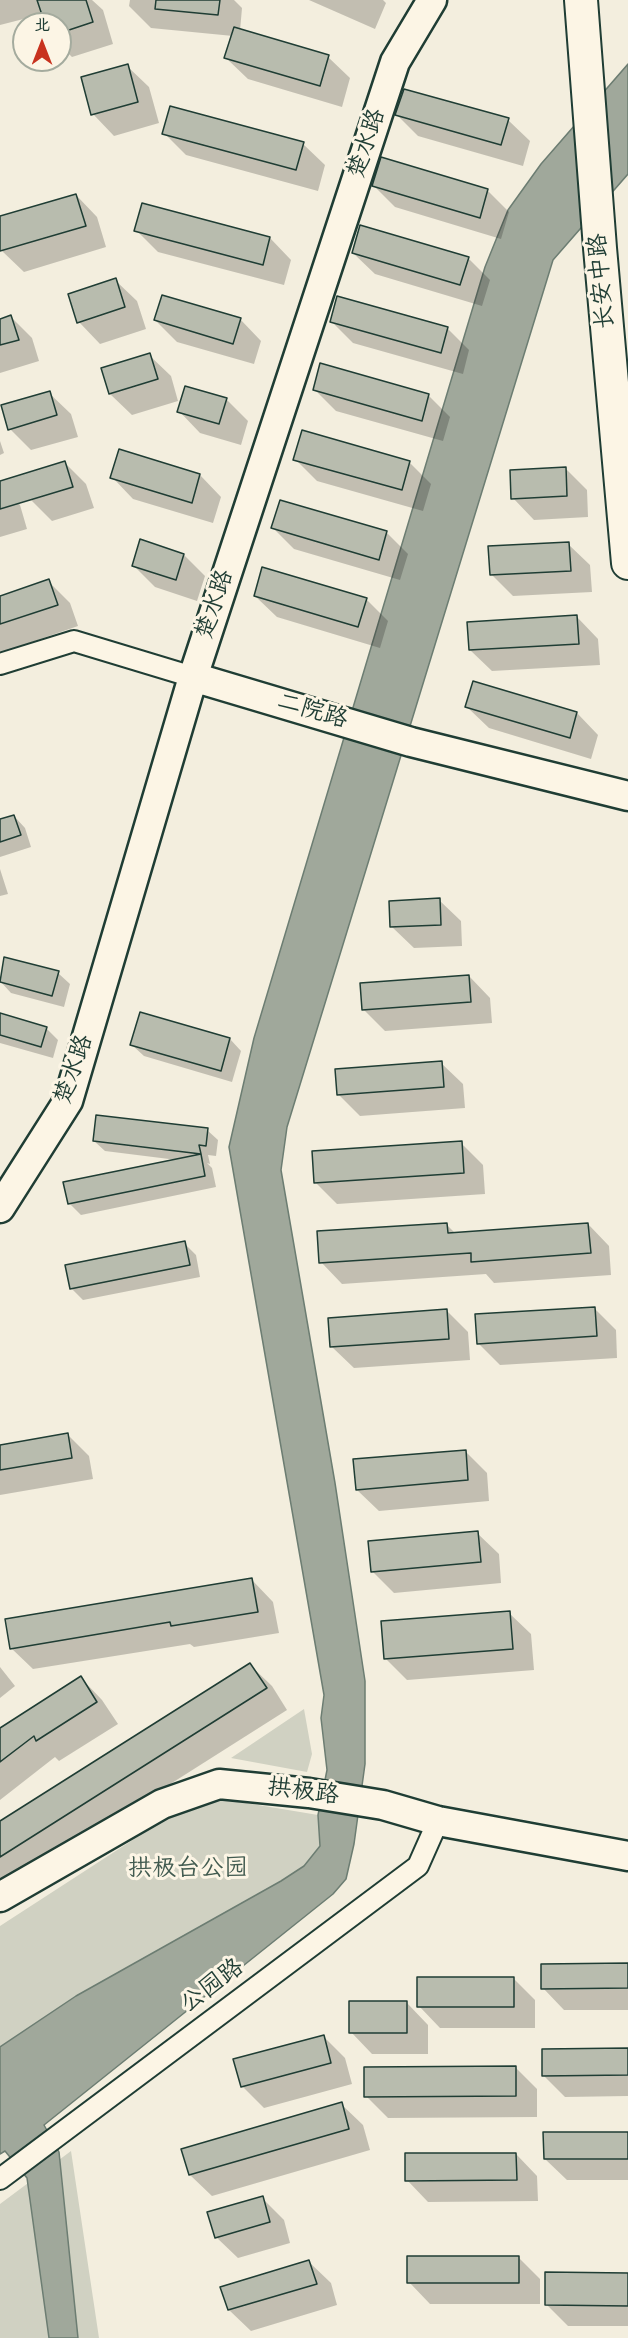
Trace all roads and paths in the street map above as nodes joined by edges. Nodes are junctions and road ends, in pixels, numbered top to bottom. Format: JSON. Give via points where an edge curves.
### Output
{"nodes":[{"id":1,"x":432,"y":0,"type":"edge"},
{"id":2,"x":581,"y":0,"type":"edge"},
{"id":3,"x":603,"y":0,"type":"edge"},
{"id":4,"x":610,"y":240,"type":"junction"},
{"id":5,"x":628,"y":332,"type":"edge"},
{"id":6,"x":628,"y":563,"type":"edge"},
{"id":7,"x":0,"y":664,"type":"edge"},
{"id":8,"x":193,"y":677,"type":"junction"},
{"id":9,"x":628,"y":796,"type":"edge"},
{"id":10,"x":0,"y":1208,"type":"edge"},
{"id":11,"x":438,"y":1821,"type":"junction"},
{"id":12,"x":628,"y":1856,"type":"edge"},
{"id":13,"x":0,"y":1897,"type":"edge"},
{"id":14,"x":3,"y":2177,"type":"edge"}],
"edges":[{"from":1,"to":8,"type":"main road","name":"楚水路","via":[[395,62]]},
{"from":2,"to":4,"type":"main road","name":"长安中路","via":[[589,105]]},
{"from":3,"to":4,"type":"main road","name":"长安中路"},
{"from":4,"to":5,"type":"main road","name":"长安中路"},
{"from":4,"to":6,"type":"main road","name":"长安中路"},
{"from":7,"to":8,"type":"street","name":"二院路","via":[[74,641]]},
{"from":8,"to":9,"type":"main road","name":"二院路","via":[[411,742]]},
{"from":8,"to":10,"type":"main road","name":"楚水路","via":[[68,1101]]},
{"from":11,"to":12,"type":"main road","name":"拱极路"},
{"from":11,"to":13,"type":"main road","name":"拱极路","via":[[383,1805],[219,1784],[162,1804]]},
{"from":11,"to":14,"type":"street","name":"公园路","via":[[417,1866]]}]}
